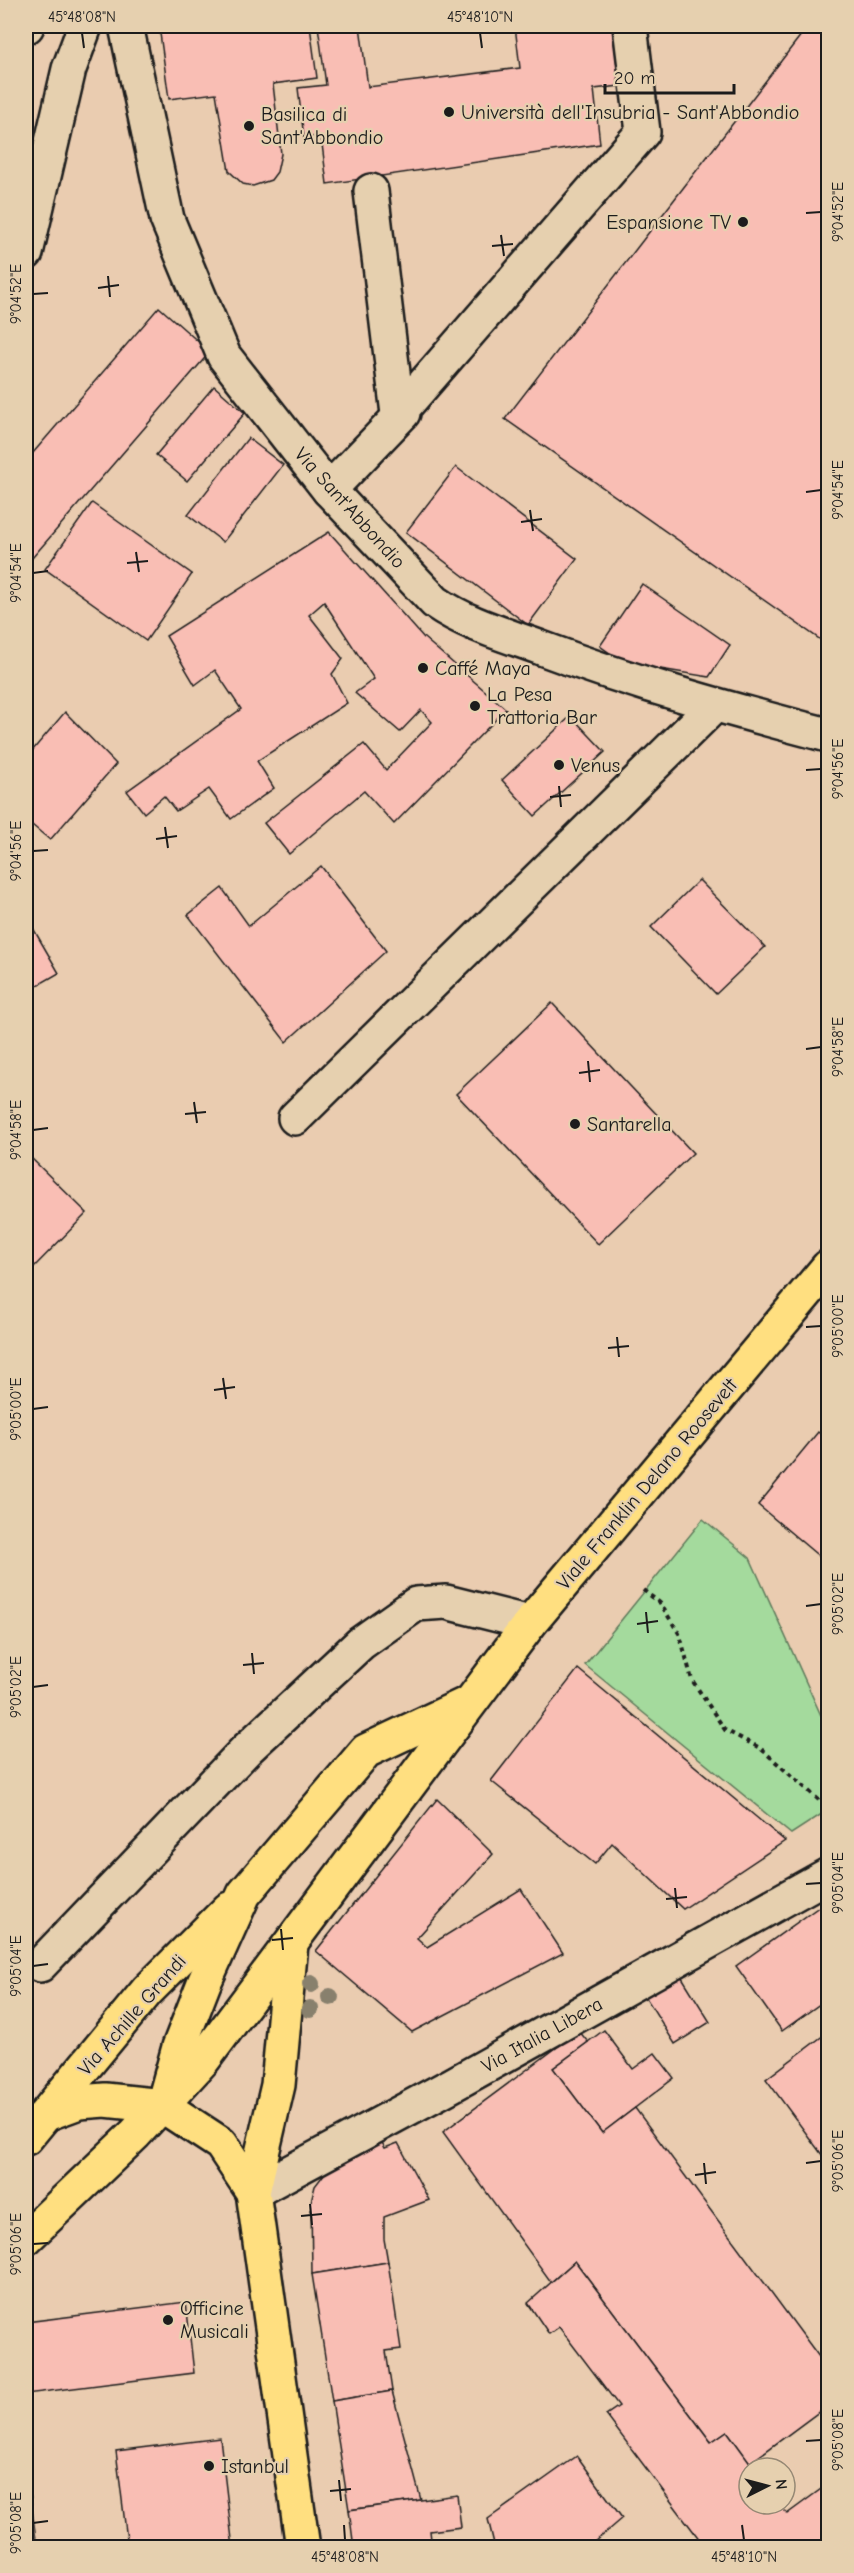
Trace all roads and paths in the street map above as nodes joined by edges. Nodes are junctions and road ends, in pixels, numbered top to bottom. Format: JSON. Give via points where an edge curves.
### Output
{"nodes":[{"id":1,"x":85,"y":26,"type":"edge"},
{"id":2,"x":126,"y":26,"type":"edge"},
{"id":3,"x":630,"y":26,"type":"edge"},
{"id":4,"x":372,"y":191,"type":"dead end"},
{"id":5,"x":26,"y":253,"type":"edge"},
{"id":6,"x":398,"y":414,"type":"junction"},
{"id":7,"x":329,"y":490,"type":"junction"},
{"id":8,"x":714,"y":706,"type":"junction"},
{"id":9,"x":828,"y":735,"type":"edge"},
{"id":10,"x":295,"y":1118,"type":"dead end"},
{"id":11,"x":828,"y":1267,"type":"edge"},
{"id":12,"x":643,"y":1590,"type":"dead end"},
{"id":13,"x":530,"y":1623,"type":"junction"},
{"id":14,"x":468,"y":1702,"type":"junction"},
{"id":15,"x":828,"y":1808,"type":"edge"},
{"id":16,"x":828,"y":1875,"type":"edge"},
{"id":17,"x":244,"y":1894,"type":"junction"},
{"id":18,"x":291,"y":1944,"type":"junction"},
{"id":19,"x":40,"y":1965,"type":"dead end"},
{"id":20,"x":163,"y":2106,"type":"junction"},
{"id":21,"x":49,"y":2113,"type":"junction"},
{"id":22,"x":26,"y":2138,"type":"edge"},
{"id":23,"x":253,"y":2192,"type":"junction"},
{"id":24,"x":26,"y":2238,"type":"edge"},
{"id":25,"x":303,"y":2547,"type":"edge"}],
"edges":[{"from":1,"to":5,"type":"street","via":[[69,69]]},
{"from":2,"to":7,"type":"street","name":"Via Sant'Abbondio","via":[[167,219],[224,356]]},
{"from":3,"to":6,"type":"street","via":[[643,132]]},
{"from":4,"to":6,"type":"street"},
{"from":6,"to":7,"type":"street","via":[[404,413]]},
{"from":7,"to":8,"type":"street","name":"Via Sant'Abbondio","via":[[435,602],[456,616],[600,670]]},
{"from":8,"to":9,"type":"street","name":"Via Sant'Abbondio"},
{"from":8,"to":10,"type":"street"},
{"from":11,"to":13,"type":"main road","name":"Viale Franklin Delano Roosevelt"},
{"from":12,"to":15,"type":"path","via":[[660,1603],[680,1635],[692,1680],[725,1730],[760,1748]]},
{"from":13,"to":14,"type":"main road","name":"Viale Franklin Delano Roosevelt"},
{"from":13,"to":19,"type":"street","via":[[446,1602],[416,1604],[362,1643],[247,1749]]},
{"from":14,"to":17,"type":"main road","name":"Viale Franklin Delano Roosevelt","via":[[366,1751]]},
{"from":14,"to":18,"type":"main road","name":"Viale Franklin Delano Roosevelt"},
{"from":16,"to":23,"type":"street","name":"Via Italia Libera"},
{"from":17,"to":20,"type":"main road","name":"Viale Franklin Delano Roosevelt","via":[[179,2047]]},
{"from":17,"to":21,"type":"main road","name":"Via Achille Grandi","via":[[147,1991]]},
{"from":18,"to":20,"type":"main road","name":"Viale Franklin Delano Roosevelt"},
{"from":18,"to":23,"type":"main road","via":[[278,2085]]},
{"from":20,"to":21,"type":"main road","name":"Via Achille Grandi","via":[[105,2100],[79,2102]]},
{"from":20,"to":23,"type":"main road","via":[[221,2144]]},
{"from":20,"to":24,"type":"main road"},
{"from":21,"to":22,"type":"main road","name":"Via Achille Grandi"},
{"from":23,"to":25,"type":"main road"}]}
